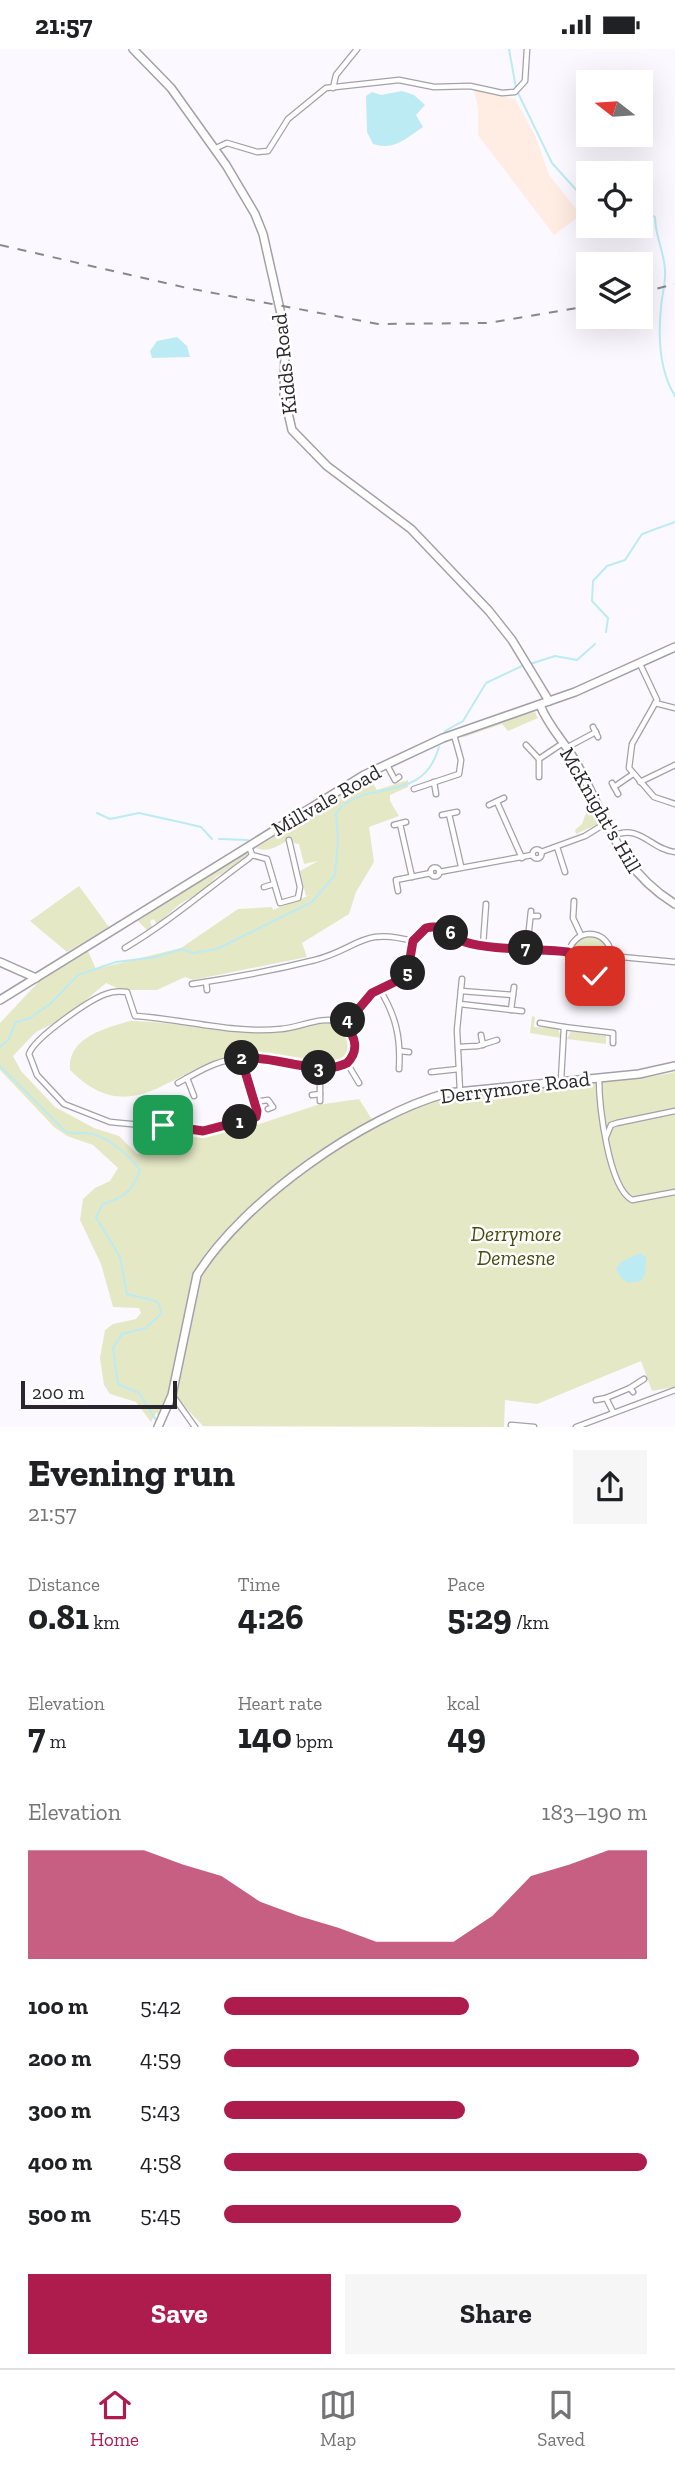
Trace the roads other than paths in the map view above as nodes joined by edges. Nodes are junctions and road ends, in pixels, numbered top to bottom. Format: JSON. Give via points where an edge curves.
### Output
{"nodes":[{"id":1,"x":133,"y":49,"type":"edge"},
{"id":2,"x":357,"y":49,"type":"edge"},
{"id":3,"x":527,"y":49,"type":"edge"},
{"id":4,"x":333,"y":89,"type":"junction"},
{"id":5,"x":214,"y":149,"type":"junction"},
{"id":6,"x":675,"y":647,"type":"edge"},
{"id":7,"x":640,"y":664,"type":"junction"},
{"id":8,"x":549,"y":702,"type":"junction"},
{"id":9,"x":655,"y":703,"type":"junction"},
{"id":10,"x":540,"y":705,"type":"junction"},
{"id":11,"x":675,"y":708,"type":"edge"},
{"id":12,"x":596,"y":732,"type":"dead end"},
{"id":13,"x":453,"y":734,"type":"junction"},
{"id":14,"x":526,"y":745,"type":"dead end"},
{"id":15,"x":564,"y":745,"type":"junction"},
{"id":16,"x":539,"y":759,"type":"junction"},
{"id":17,"x":386,"y":764,"type":"junction"},
{"id":18,"x":675,"y":765,"type":"edge"},
{"id":19,"x":634,"y":774,"type":"junction"},
{"id":20,"x":539,"y":776,"type":"dead end"},
{"id":21,"x":400,"y":777,"type":"dead end"},
{"id":22,"x":434,"y":782,"type":"junction"},
{"id":23,"x":640,"y":782,"type":"junction"},
{"id":24,"x":414,"y":789,"type":"dead end"},
{"id":25,"x":436,"y":794,"type":"dead end"},
{"id":26,"x":618,"y":794,"type":"dead end"},
{"id":27,"x":505,"y":798,"type":"dead end"},
{"id":28,"x":496,"y":802,"type":"junction"},
{"id":29,"x":675,"y":804,"type":"edge"},
{"id":30,"x":489,"y":805,"type":"dead end"},
{"id":31,"x":457,"y":812,"type":"dead end"},
{"id":32,"x":449,"y":814,"type":"junction"},
{"id":33,"x":442,"y":815,"type":"dead end"},
{"id":34,"x":606,"y":823,"type":"junction"},
{"id":35,"x":400,"y":824,"type":"dead end"},
{"id":36,"x":612,"y":836,"type":"junction"},
{"id":37,"x":289,"y":840,"type":"dead end"},
{"id":38,"x":248,"y":846,"type":"junction"},
{"id":39,"x":557,"y":847,"type":"junction"},
{"id":40,"x":675,"y":852,"type":"edge"},
{"id":41,"x":252,"y":855,"type":"junction"},
{"id":42,"x":522,"y":858,"type":"junction"},
{"id":43,"x":461,"y":866,"type":"junction"},
{"id":44,"x":565,"y":873,"type":"dead end"},
{"id":45,"x":412,"y":877,"type":"junction"},
{"id":46,"x":274,"y":884,"type":"junction"},
{"id":47,"x":264,"y":887,"type":"dead end"},
{"id":48,"x":398,"y":891,"type":"dead end"},
{"id":49,"x":574,"y":901,"type":"dead end"},
{"id":50,"x":675,"y":904,"type":"edge"},
{"id":51,"x":478,"y":908,"type":"dead end"},
{"id":52,"x":538,"y":916,"type":"dead end"},
{"id":53,"x":581,"y":935,"type":"junction"},
{"id":54,"x":413,"y":941,"type":"junction"},
{"id":55,"x":483,"y":945,"type":"junction"},
{"id":56,"x":125,"y":948,"type":"dead end"},
{"id":57,"x":527,"y":948,"type":"junction"},
{"id":58,"x":568,"y":952,"type":"junction"},
{"id":59,"x":611,"y":955,"type":"junction"},
{"id":60,"x":0,"y":962,"type":"edge"},
{"id":61,"x":675,"y":962,"type":"edge"},
{"id":62,"x":36,"y":978,"type":"junction"},
{"id":63,"x":462,"y":979,"type":"dead end"},
{"id":64,"x":206,"y":982,"type":"junction"},
{"id":65,"x":192,"y":984,"type":"dead end"},
{"id":66,"x":514,"y":987,"type":"dead end"},
{"id":67,"x":207,"y":990,"type":"dead end"},
{"id":68,"x":380,"y":990,"type":"junction"},
{"id":69,"x":461,"y":991,"type":"junction"},
{"id":70,"x":513,"y":995,"type":"junction"},
{"id":71,"x":0,"y":1000,"type":"edge"},
{"id":72,"x":460,"y":1004,"type":"junction"},
{"id":73,"x":511,"y":1010,"type":"junction"},
{"id":74,"x":522,"y":1011,"type":"dead end"},
{"id":75,"x":540,"y":1023,"type":"dead end"},
{"id":76,"x":345,"y":1025,"type":"junction"},
{"id":77,"x":564,"y":1027,"type":"junction"},
{"id":78,"x":481,"y":1035,"type":"dead end"},
{"id":79,"x":497,"y":1040,"type":"dead end"},
{"id":80,"x":613,"y":1043,"type":"dead end"},
{"id":81,"x":483,"y":1045,"type":"junction"},
{"id":82,"x":458,"y":1047,"type":"junction"},
{"id":83,"x":400,"y":1051,"type":"junction"},
{"id":84,"x":409,"y":1052,"type":"dead end"},
{"id":85,"x":241,"y":1058,"type":"junction"},
{"id":86,"x":347,"y":1063,"type":"junction"},
{"id":87,"x":675,"y":1066,"type":"edge"},
{"id":88,"x":320,"y":1068,"type":"junction"},
{"id":89,"x":399,"y":1069,"type":"dead end"},
{"id":90,"x":459,"y":1069,"type":"junction"},
{"id":91,"x":431,"y":1072,"type":"dead end"},
{"id":92,"x":599,"y":1077,"type":"junction"},
{"id":93,"x":187,"y":1078,"type":"junction"},
{"id":94,"x":561,"y":1080,"type":"junction"},
{"id":95,"x":178,"y":1083,"type":"dead end"},
{"id":96,"x":359,"y":1083,"type":"dead end"},
{"id":97,"x":460,"y":1092,"type":"junction"},
{"id":98,"x":312,"y":1095,"type":"dead end"},
{"id":99,"x":194,"y":1096,"type":"dead end"},
{"id":100,"x":254,"y":1102,"type":"junction"},
{"id":101,"x":268,"y":1108,"type":"dead end"},
{"id":102,"x":675,"y":1111,"type":"edge"},
{"id":103,"x":606,"y":1138,"type":"junction"},
{"id":104,"x":675,"y":1192,"type":"edge"},
{"id":105,"x":644,"y":1379,"type":"dead end"},
{"id":106,"x":675,"y":1390,"type":"edge"},
{"id":107,"x":172,"y":1395,"type":"junction"},
{"id":108,"x":607,"y":1398,"type":"junction"},
{"id":109,"x":596,"y":1400,"type":"dead end"},
{"id":110,"x":613,"y":1412,"type":"junction"},
{"id":111,"x":159,"y":1424,"type":"edge"},
{"id":112,"x":511,"y":1425,"type":"edge"},
{"id":113,"x":195,"y":1426,"type":"edge"},
{"id":114,"x":534,"y":1426,"type":"edge"},
{"id":115,"x":576,"y":1426,"type":"edge"}],
"edges":[{"from":1,"to":5,"type":"main road","name":"Kidds Road","via":[[171,88]]},
{"from":2,"to":4,"type":"street","via":[[336,75]]},
{"from":3,"to":4,"type":"street","via":[[519,89],[502,93],[477,86],[434,87],[399,80]]},
{"from":4,"to":5,"type":"street","via":[[319,91],[288,119],[268,151],[227,143]]},
{"from":5,"to":8,"type":"main road","name":"Kidds Road","via":[[263,234],[283,330],[284,395],[292,430],[327,466],[411,529],[489,611]]},
{"from":6,"to":7,"type":"main road","name":"Millvale Road"},
{"from":7,"to":8,"type":"main road","name":"Millvale Road"},
{"from":7,"to":9,"type":"street","via":[[656,695]]},
{"from":8,"to":10,"type":"main road","name":"Millvale Road"},
{"from":9,"to":11,"type":"street"},
{"from":9,"to":19,"type":"street","via":[[629,753]]},
{"from":10,"to":13,"type":"main road","name":"Millvale Road"},
{"from":10,"to":15,"type":"main road","name":"McKnight's Hill"},
{"from":12,"to":15,"type":"street"},
{"from":13,"to":17,"type":"main road","name":"Millvale Road"},
{"from":13,"to":22,"type":"street","via":[[460,771]]},
{"from":14,"to":16,"type":"street"},
{"from":15,"to":16,"type":"street"},
{"from":15,"to":34,"type":"main road","name":"McKnight's Hill"},
{"from":16,"to":20,"type":"street"},
{"from":17,"to":21,"type":"street","via":[[395,779]]},
{"from":17,"to":38,"type":"main road","name":"Millvale Road"},
{"from":18,"to":23,"type":"street"},
{"from":19,"to":23,"type":"street"},
{"from":19,"to":26,"type":"street","via":[[613,785]]},
{"from":22,"to":24,"type":"street"},
{"from":22,"to":25,"type":"street"},
{"from":23,"to":29,"type":"street","via":[[654,797]]},
{"from":27,"to":28,"type":"street"},
{"from":28,"to":30,"type":"street"},
{"from":28,"to":42,"type":"street"},
{"from":31,"to":32,"type":"street"},
{"from":32,"to":33,"type":"street"},
{"from":32,"to":43,"type":"street"},
{"from":34,"to":36,"type":"main road","name":"McKnight's Hill"},
{"from":34,"to":39,"type":"street"},
{"from":35,"to":45,"type":"street"},
{"from":36,"to":40,"type":"street","via":[[642,833],[666,851]]},
{"from":36,"to":50,"type":"main road","name":"McKnight's Hill","via":[[636,874]]},
{"from":37,"to":46,"type":"street","via":[[300,894],[280,903]]},
{"from":38,"to":41,"type":"street"},
{"from":38,"to":62,"type":"main road","name":"Millvale Road"},
{"from":39,"to":42,"type":"street","via":[[541,852],[535,849]]},
{"from":39,"to":44,"type":"street"},
{"from":41,"to":46,"type":"street","via":[[265,857]]},
{"from":41,"to":56,"type":"street"},
{"from":42,"to":43,"type":"street"},
{"from":43,"to":45,"type":"street","via":[[434,868]]},
{"from":45,"to":48,"type":"street","via":[[396,880]]},
{"from":46,"to":47,"type":"street"},
{"from":49,"to":53,"type":"street","via":[[573,918]]},
{"from":51,"to":55,"type":"street","via":[[486,906]]},
{"from":52,"to":57,"type":"street","via":[[531,913]]},
{"from":53,"to":58,"type":"street"},
{"from":53,"to":59,"type":"street","via":[[602,937]]},
{"from":54,"to":55,"type":"street","via":[[433,926]]},
{"from":54,"to":64,"type":"street","via":[[368,937],[319,959]]},
{"from":54,"to":68,"type":"street","via":[[407,976]]},
{"from":55,"to":57,"type":"street"},
{"from":57,"to":58,"type":"street"},
{"from":58,"to":59,"type":"street","via":[[571,966],[588,977],[606,969]]},
{"from":59,"to":61,"type":"street"},
{"from":60,"to":62,"type":"main road"},
{"from":62,"to":71,"type":"main road","name":"Millvale Road"},
{"from":63,"to":69,"type":"street"},
{"from":64,"to":65,"type":"street"},
{"from":64,"to":67,"type":"street"},
{"from":66,"to":70,"type":"street"},
{"from":68,"to":76,"type":"street","via":[[366,998]]},
{"from":68,"to":83,"type":"street","via":[[395,1016]]},
{"from":69,"to":70,"type":"street"},
{"from":69,"to":72,"type":"street"},
{"from":70,"to":73,"type":"street"},
{"from":72,"to":73,"type":"street"},
{"from":72,"to":82,"type":"street"},
{"from":73,"to":74,"type":"street"},
{"from":75,"to":77,"type":"street"},
{"from":76,"to":86,"type":"street","via":[[355,1047]]},
{"from":76,"to":100,"type":"street","via":[[333,1020],[279,1030],[195,1026],[135,1016],[127,992],[114,991],[37,1040],[29,1054],[37,1076],[64,1104],[118,1123],[203,1131],[253,1118],[257,1114]]},
{"from":77,"to":80,"type":"street","via":[[613,1033]]},
{"from":77,"to":94,"type":"street"},
{"from":78,"to":81,"type":"street"},
{"from":79,"to":81,"type":"street"},
{"from":81,"to":82,"type":"street"},
{"from":82,"to":90,"type":"street"},
{"from":83,"to":84,"type":"street"},
{"from":83,"to":89,"type":"street"},
{"from":85,"to":88,"type":"street","via":[[265,1057]]},
{"from":85,"to":93,"type":"street","via":[[214,1064]]},
{"from":85,"to":100,"type":"street"},
{"from":86,"to":88,"type":"street"},
{"from":86,"to":96,"type":"street"},
{"from":87,"to":92,"type":"main road","name":"Derrymore Road"},
{"from":88,"to":98,"type":"street","via":[[320,1098]]},
{"from":90,"to":91,"type":"street"},
{"from":90,"to":97,"type":"street"},
{"from":92,"to":94,"type":"main road","name":"Derrymore Road"},
{"from":92,"to":103,"type":"street"},
{"from":93,"to":95,"type":"street"},
{"from":93,"to":99,"type":"street"},
{"from":94,"to":97,"type":"main road","name":"Derrymore Road"},
{"from":97,"to":107,"type":"main road","name":"Derrymore Road","via":[[413,1104],[305,1165],[268,1195],[220,1245],[197,1275]]},
{"from":100,"to":101,"type":"street","via":[[268,1100],[272,1107]]},
{"from":102,"to":103,"type":"street","via":[[611,1125]]},
{"from":103,"to":104,"type":"street","via":[[629,1200]]},
{"from":105,"to":108,"type":"street","via":[[631,1390]]},
{"from":106,"to":110,"type":"street"},
{"from":107,"to":111,"type":"main road","name":"Derrymore Road"},
{"from":107,"to":113,"type":"street"},
{"from":108,"to":109,"type":"street"},
{"from":108,"to":110,"type":"street"},
{"from":110,"to":115,"type":"street"},
{"from":112,"to":114,"type":"street"}]}
